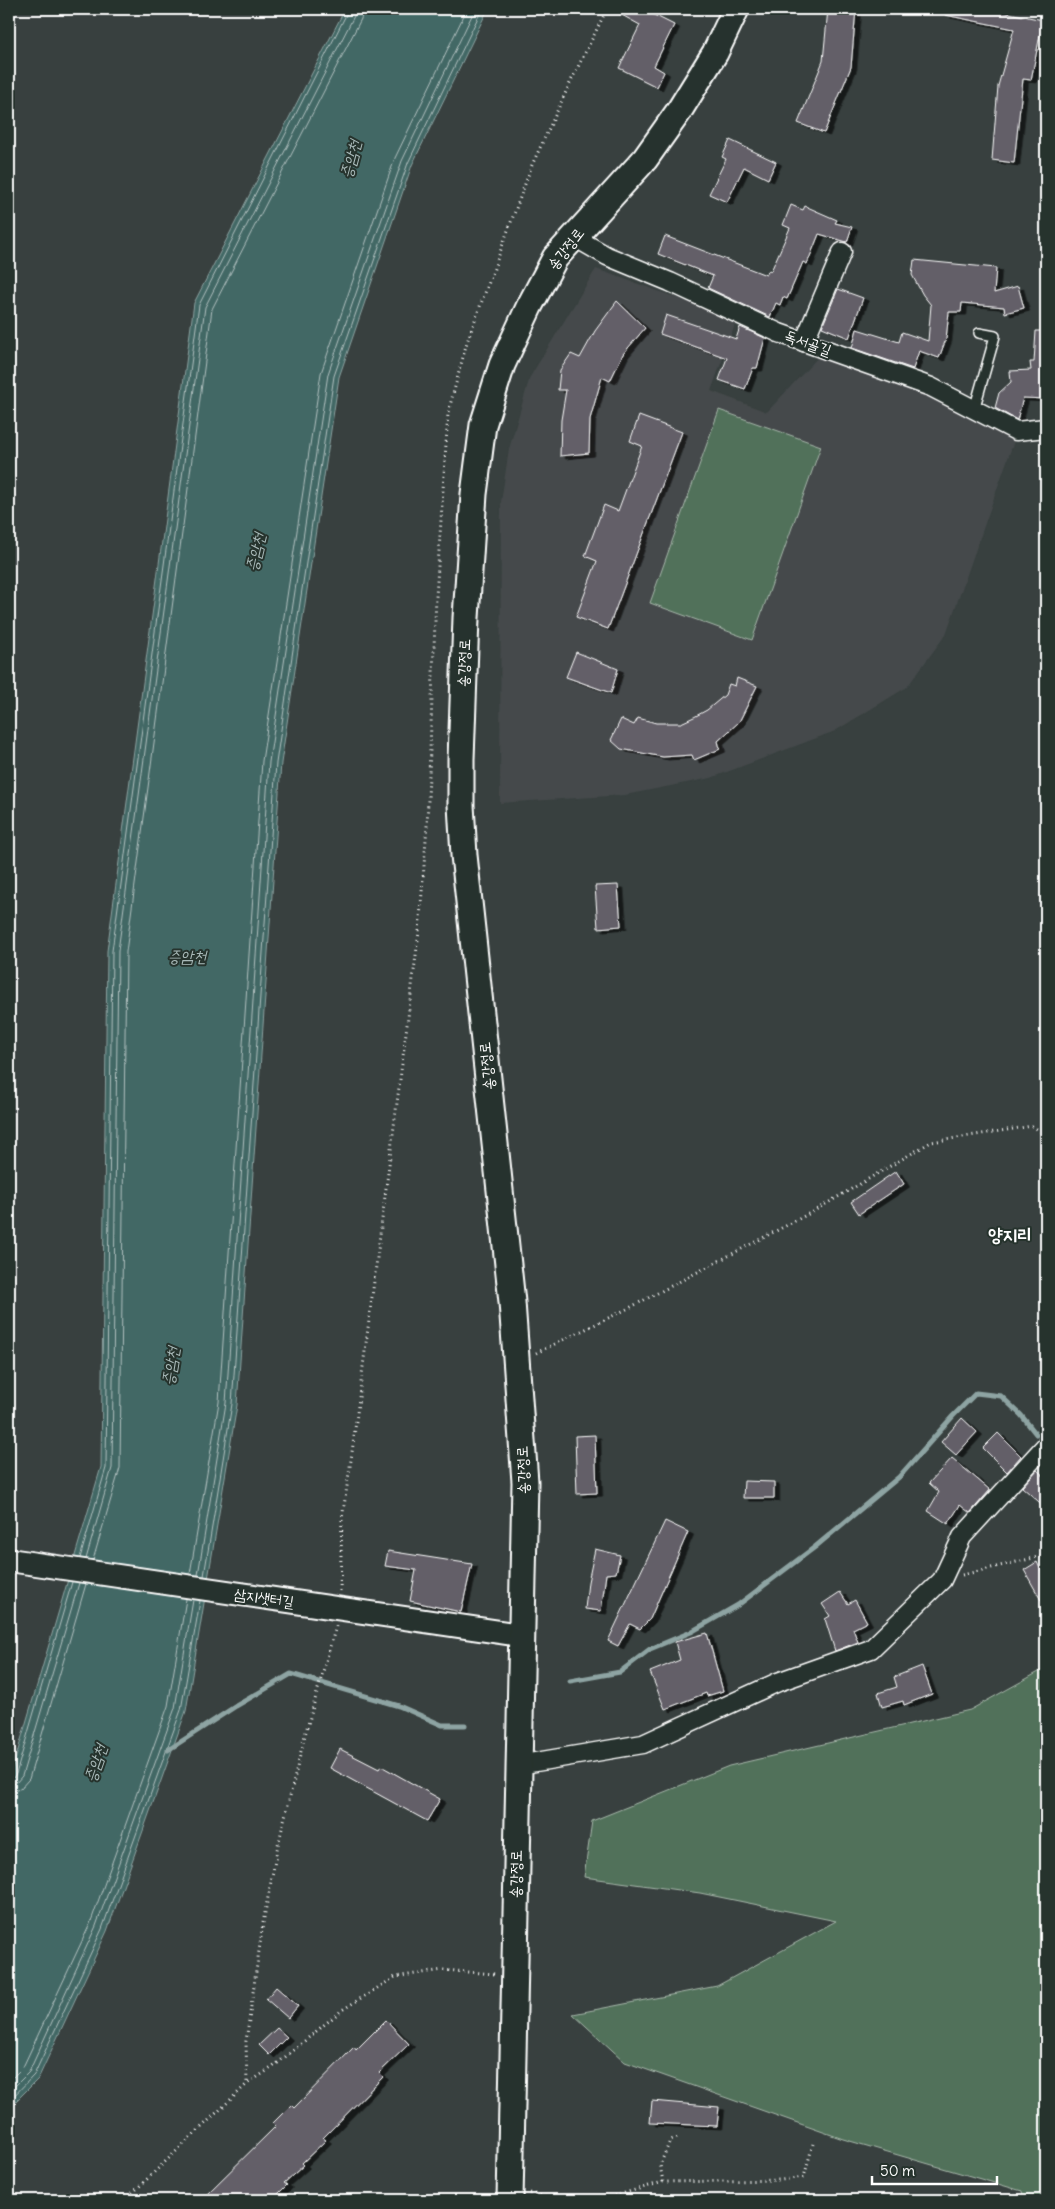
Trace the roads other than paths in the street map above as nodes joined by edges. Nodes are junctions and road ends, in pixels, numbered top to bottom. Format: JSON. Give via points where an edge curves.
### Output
{"nodes":[{"id":1,"x":736,"y":9,"type":"edge"},
{"id":2,"x":574,"y":237,"type":"junction"},
{"id":3,"x":842,"y":252,"type":"dead end"},
{"id":4,"x":979,"y":332,"type":"dead end"},
{"id":5,"x":804,"y":342,"type":"junction"},
{"id":6,"x":974,"y":410,"type":"junction"},
{"id":7,"x":1046,"y":428,"type":"edge"},
{"id":8,"x":1046,"y":1445,"type":"edge"},
{"id":9,"x":9,"y":1560,"type":"edge"},
{"id":10,"x":520,"y":1635,"type":"junction"},
{"id":11,"x":518,"y":1765,"type":"junction"},
{"id":12,"x":510,"y":2194,"type":"edge"}],
"edges":[{"from":1,"to":2,"type":"main road","name":"송강정로","via":[[715,53],[679,112],[645,159]]},
{"from":2,"to":5,"type":"street","name":"독서골길","via":[[607,256]]},
{"from":2,"to":10,"type":"main road","name":"송강정로","via":[[555,258],[530,306],[502,365],[483,425],[474,494],[466,618],[461,805],[517,1363],[525,1482]]},
{"from":3,"to":5,"type":"street"},
{"from":4,"to":6,"type":"lane","via":[[995,336]]},
{"from":5,"to":6,"type":"street","name":"독서골길","via":[[931,387]]},
{"from":6,"to":7,"type":"street","name":"독서골길","via":[[1016,431]]},
{"from":8,"to":11,"type":"street","via":[[962,1537],[942,1580],[871,1649],[778,1682],[643,1744]]},
{"from":9,"to":10,"type":"street","name":"삼지샛터길"},
{"from":10,"to":11,"type":"main road","name":"송강정로"},
{"from":11,"to":12,"type":"main road","name":"송강정로"}]}
